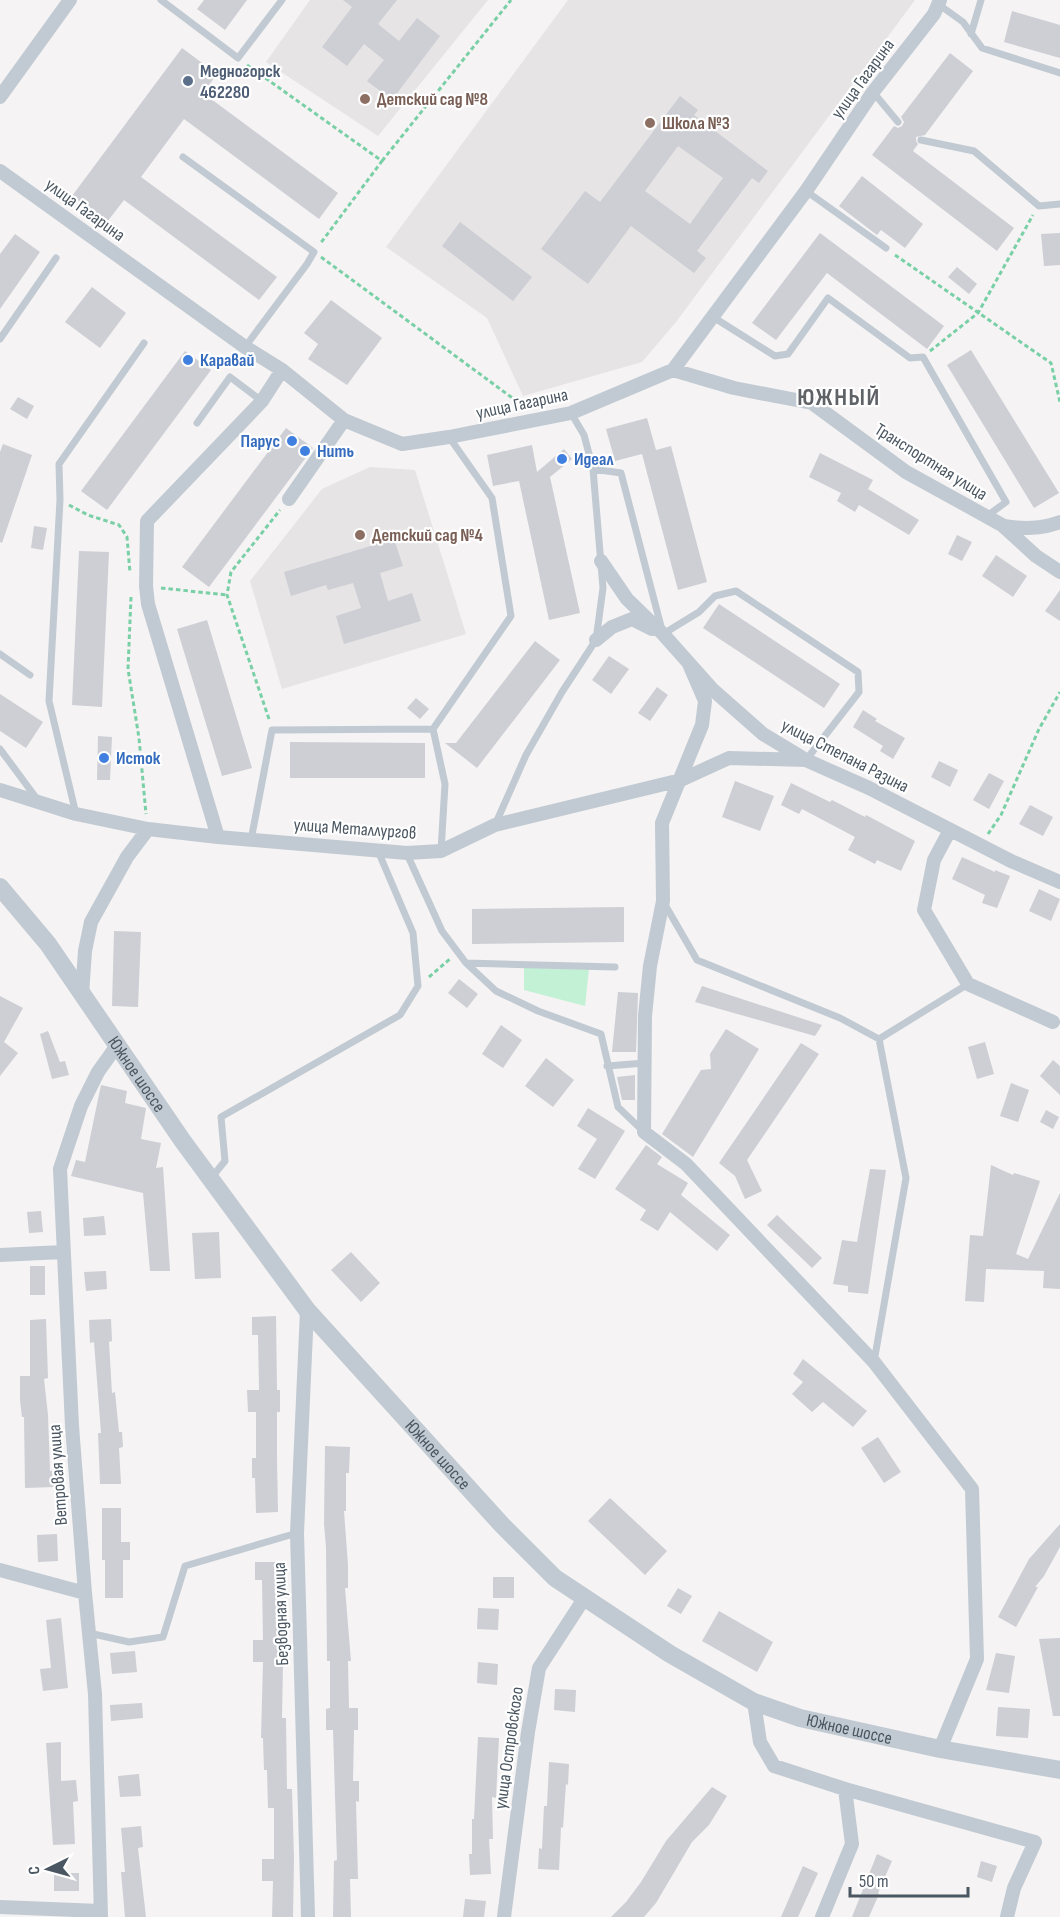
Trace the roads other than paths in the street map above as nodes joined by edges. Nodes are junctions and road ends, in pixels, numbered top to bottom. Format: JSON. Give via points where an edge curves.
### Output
{"nodes":[{"id":1,"x":70,"y":0,"type":"edge"},
{"id":2,"x":160,"y":0,"type":"edge"},
{"id":3,"x":282,"y":0,"type":"edge"},
{"id":4,"x":981,"y":0,"type":"edge"},
{"id":5,"x":939,"y":2,"type":"edge"},
{"id":6,"x":971,"y":33,"type":"junction"},
{"id":7,"x":1060,"y":73,"type":"edge"},
{"id":8,"x":873,"y":92,"type":"junction"},
{"id":9,"x":0,"y":97,"type":"edge"},
{"id":10,"x":898,"y":122,"type":"dead end"},
{"id":11,"x":921,"y":140,"type":"dead end"},
{"id":12,"x":183,"y":157,"type":"dead end"},
{"id":13,"x":0,"y":171,"type":"edge"},
{"id":14,"x":806,"y":191,"type":"junction"},
{"id":15,"x":1060,"y":204,"type":"edge"},
{"id":16,"x":886,"y":248,"type":"road end"},
{"id":17,"x":56,"y":258,"type":"dead end"},
{"id":18,"x":713,"y":317,"type":"junction"},
{"id":19,"x":0,"y":339,"type":"edge"},
{"id":20,"x":144,"y":343,"type":"dead end"},
{"id":21,"x":244,"y":347,"type":"junction"},
{"id":22,"x":282,"y":370,"type":"junction"},
{"id":23,"x":673,"y":370,"type":"junction"},
{"id":24,"x":262,"y":401,"type":"junction"},
{"id":25,"x":571,"y":413,"type":"junction"},
{"id":26,"x":344,"y":420,"type":"junction"},
{"id":27,"x":197,"y":423,"type":"dead end"},
{"id":28,"x":449,"y":437,"type":"junction"},
{"id":29,"x":593,"y":469,"type":"junction"},
{"id":30,"x":289,"y":499,"type":"road end"},
{"id":31,"x":986,"y":517,"type":"junction"},
{"id":32,"x":1060,"y":522,"type":"edge"},
{"id":33,"x":1002,"y":525,"type":"junction"},
{"id":34,"x":601,"y":561,"type":"junction"},
{"id":35,"x":1060,"y":572,"type":"edge"},
{"id":36,"x":663,"y":634,"type":"junction"},
{"id":37,"x":596,"y":639,"type":"junction"},
{"id":38,"x":0,"y":654,"type":"edge"},
{"id":39,"x":689,"y":664,"type":"junction"},
{"id":40,"x":30,"y":675,"type":"dead end"},
{"id":41,"x":433,"y":729,"type":"junction"},
{"id":42,"x":0,"y":749,"type":"edge"},
{"id":43,"x":806,"y":759,"type":"junction"},
{"id":44,"x":681,"y":780,"type":"junction"},
{"id":45,"x":0,"y":790,"type":"edge"},
{"id":46,"x":38,"y":801,"type":"junction"},
{"id":47,"x":76,"y":814,"type":"junction"},
{"id":48,"x":495,"y":825,"type":"junction"},
{"id":49,"x":148,"y":829,"type":"junction"},
{"id":50,"x":950,"y":830,"type":"junction"},
{"id":51,"x":218,"y":837,"type":"junction"},
{"id":52,"x":251,"y":840,"type":"junction"},
{"id":53,"x":378,"y":851,"type":"junction"},
{"id":54,"x":441,"y":851,"type":"junction"},
{"id":55,"x":406,"y":853,"type":"junction"},
{"id":56,"x":1060,"y":882,"type":"edge"},
{"id":57,"x":0,"y":887,"type":"edge"},
{"id":58,"x":663,"y":901,"type":"junction"},
{"id":59,"x":466,"y":963,"type":"junction"},
{"id":60,"x":615,"y":967,"type":"dead end"},
{"id":61,"x":968,"y":984,"type":"junction"},
{"id":62,"x":82,"y":995,"type":"junction"},
{"id":63,"x":1057,"y":1024,"type":"edge"},
{"id":64,"x":879,"y":1038,"type":"junction"},
{"id":65,"x":118,"y":1044,"type":"junction"},
{"id":66,"x":645,"y":1063,"type":"junction"},
{"id":67,"x":608,"y":1066,"type":"junction"},
{"id":68,"x":644,"y":1132,"type":"junction"},
{"id":69,"x":210,"y":1178,"type":"junction"},
{"id":70,"x":63,"y":1252,"type":"junction"},
{"id":71,"x":0,"y":1255,"type":"edge"},
{"id":72,"x":307,"y":1310,"type":"junction"},
{"id":73,"x":874,"y":1362,"type":"junction"},
{"id":74,"x":297,"y":1533,"type":"junction"},
{"id":75,"x":0,"y":1570,"type":"edge"},
{"id":76,"x":85,"y":1593,"type":"junction"},
{"id":77,"x":585,"y":1597,"type":"junction"},
{"id":78,"x":89,"y":1633,"type":"junction"},
{"id":79,"x":754,"y":1702,"type":"junction"},
{"id":80,"x":940,"y":1749,"type":"junction"},
{"id":81,"x":1060,"y":1770,"type":"edge"},
{"id":82,"x":844,"y":1789,"type":"junction"},
{"id":83,"x":0,"y":1908,"type":"edge"},
{"id":84,"x":101,"y":1914,"type":"edge"},
{"id":85,"x":308,"y":1917,"type":"edge"},
{"id":86,"x":504,"y":1917,"type":"edge"},
{"id":87,"x":822,"y":1917,"type":"edge"},
{"id":88,"x":1007,"y":1917,"type":"edge"}],
"edges":[{"from":1,"to":9,"type":"street"},
{"from":2,"to":3,"type":"lane","via":[[238,58]]},
{"from":4,"to":6,"type":"lane"},
{"from":5,"to":6,"type":"lane"},
{"from":5,"to":8,"type":"street","name":"улица Гагарина","via":[[934,14]]},
{"from":6,"to":7,"type":"lane","via":[[982,48]]},
{"from":8,"to":10,"type":"lane"},
{"from":8,"to":14,"type":"street","name":"улица Гагарина"},
{"from":11,"to":15,"type":"lane","via":[[974,151],[1039,206]]},
{"from":12,"to":21,"type":"lane","via":[[314,252]]},
{"from":13,"to":21,"type":"street","name":"улица Гагарина"},
{"from":14,"to":16,"type":"lane"},
{"from":14,"to":18,"type":"street","name":"улица Гагарина"},
{"from":17,"to":19,"type":"lane"},
{"from":18,"to":23,"type":"street","name":"улица Гагарина"},
{"from":18,"to":31,"type":"lane","via":[[775,356],[788,354],[828,298],[910,358],[923,357],[1006,502]]},
{"from":20,"to":47,"type":"lane","via":[[59,464],[49,702]]},
{"from":21,"to":22,"type":"street","name":"улица Гагарина"},
{"from":22,"to":24,"type":"street"},
{"from":22,"to":26,"type":"street","name":"улица Гагарина"},
{"from":23,"to":25,"type":"street","name":"улица Гагарина"},
{"from":23,"to":31,"type":"street","name":"Транспортная улица","via":[[734,388],[812,403],[906,472]]},
{"from":24,"to":27,"type":"lane","via":[[230,377]]},
{"from":24,"to":51,"type":"street","via":[[147,521],[139,587],[148,604]]},
{"from":25,"to":28,"type":"street","name":"улица Гагарина"},
{"from":25,"to":29,"type":"lane","via":[[584,435]]},
{"from":26,"to":28,"type":"street","name":"улица Гагарина","via":[[402,444]]},
{"from":26,"to":30,"type":"street"},
{"from":28,"to":41,"type":"lane","via":[[492,498],[511,616]]},
{"from":29,"to":34,"type":"lane"},
{"from":29,"to":36,"type":"lane","via":[[621,473]]},
{"from":31,"to":33,"type":"street","name":"Транспортная улица"},
{"from":32,"to":33,"type":"street","via":[[1044,528]]},
{"from":33,"to":35,"type":"street","name":"Транспортная улица"},
{"from":34,"to":36,"type":"street","name":"улица Степана Разина","via":[[627,599]]},
{"from":34,"to":37,"type":"lane","via":[[603,588]]},
{"from":36,"to":37,"type":"street","via":[[632,619]]},
{"from":36,"to":39,"type":"street","name":"улица Степана Разина"},
{"from":36,"to":43,"type":"lane","via":[[699,612],[715,596],[736,591],[858,672],[859,692]]},
{"from":37,"to":48,"type":"lane","via":[[526,755]]},
{"from":38,"to":40,"type":"lane"},
{"from":39,"to":43,"type":"street","name":"улица Степана Разина","via":[[763,734]]},
{"from":39,"to":44,"type":"street","via":[[705,700],[702,725]]},
{"from":41,"to":52,"type":"lane","via":[[272,730]]},
{"from":41,"to":54,"type":"lane","via":[[445,784]]},
{"from":42,"to":46,"type":"lane"},
{"from":43,"to":44,"type":"street","name":"улица Металлургов","via":[[729,758]]},
{"from":43,"to":50,"type":"street","name":"улица Степана Разина"},
{"from":44,"to":48,"type":"street","name":"улица Металлургов"},
{"from":44,"to":58,"type":"street","via":[[662,823]]},
{"from":45,"to":46,"type":"street","name":"улица Металлургов"},
{"from":46,"to":47,"type":"street","name":"улица Металлургов"},
{"from":47,"to":49,"type":"street","name":"улица Металлургов"},
{"from":48,"to":54,"type":"street","name":"улица Металлургов"},
{"from":49,"to":51,"type":"street","name":"улица Металлургов"},
{"from":49,"to":62,"type":"street","via":[[127,857],[92,922]]},
{"from":50,"to":56,"type":"street","name":"улица Степана Разина"},
{"from":50,"to":61,"type":"street","via":[[934,860],[924,910]]},
{"from":51,"to":52,"type":"street","name":"улица Металлургов"},
{"from":52,"to":53,"type":"street","name":"улица Металлургов"},
{"from":53,"to":55,"type":"street","name":"улица Металлургов"},
{"from":53,"to":69,"type":"lane","via":[[413,933],[418,986],[400,1015],[221,1117],[225,1161]]},
{"from":54,"to":55,"type":"street","name":"улица Металлургов"},
{"from":55,"to":59,"type":"lane","via":[[442,931]]},
{"from":57,"to":62,"type":"street","name":"Южное шоссе","via":[[48,944]]},
{"from":58,"to":64,"type":"lane","via":[[697,960],[840,1018]]},
{"from":58,"to":66,"type":"street","via":[[650,966]]},
{"from":59,"to":60,"type":"lane"},
{"from":59,"to":67,"type":"lane","via":[[495,991],[601,1034]]},
{"from":61,"to":63,"type":"street"},
{"from":61,"to":64,"type":"lane"},
{"from":62,"to":65,"type":"street","name":"Южное шоссе"},
{"from":64,"to":73,"type":"lane","via":[[906,1178]]},
{"from":65,"to":69,"type":"street","name":"Южное шоссе"},
{"from":65,"to":70,"type":"street","name":"Ветровая улица","via":[[81,1106],[60,1169]]},
{"from":66,"to":67,"type":"lane"},
{"from":66,"to":68,"type":"street"},
{"from":67,"to":68,"type":"lane","via":[[618,1107]]},
{"from":68,"to":73,"type":"street","via":[[686,1164]]},
{"from":69,"to":72,"type":"street","name":"Южное шоссе"},
{"from":70,"to":71,"type":"street"},
{"from":70,"to":76,"type":"street","name":"Ветровая улица"},
{"from":72,"to":74,"type":"street","name":"Безводная улица"},
{"from":72,"to":77,"type":"street","name":"Южное шоссе","via":[[501,1525],[555,1578]]},
{"from":73,"to":80,"type":"street","via":[[972,1489],[977,1659]]},
{"from":74,"to":78,"type":"lane","via":[[185,1566],[163,1637],[129,1642]]},
{"from":74,"to":85,"type":"street","name":"Безводная улица"},
{"from":75,"to":76,"type":"street"},
{"from":76,"to":78,"type":"street","name":"Ветровая улица"},
{"from":77,"to":79,"type":"street","name":"Южное шоссе","via":[[670,1654]]},
{"from":77,"to":86,"type":"street","name":"улица Островского","via":[[539,1668]]},
{"from":78,"to":84,"type":"street","name":"Ветровая улица","via":[[95,1694]]},
{"from":79,"to":80,"type":"street","name":"Южное шоссе","via":[[800,1718]]},
{"from":79,"to":82,"type":"street","via":[[760,1742],[774,1766]]},
{"from":80,"to":81,"type":"street","name":"Южное шоссе"},
{"from":82,"to":87,"type":"street","via":[[852,1844]]},
{"from":82,"to":88,"type":"street","via":[[1035,1842],[1014,1888]]},
{"from":83,"to":84,"type":"street"}]}
